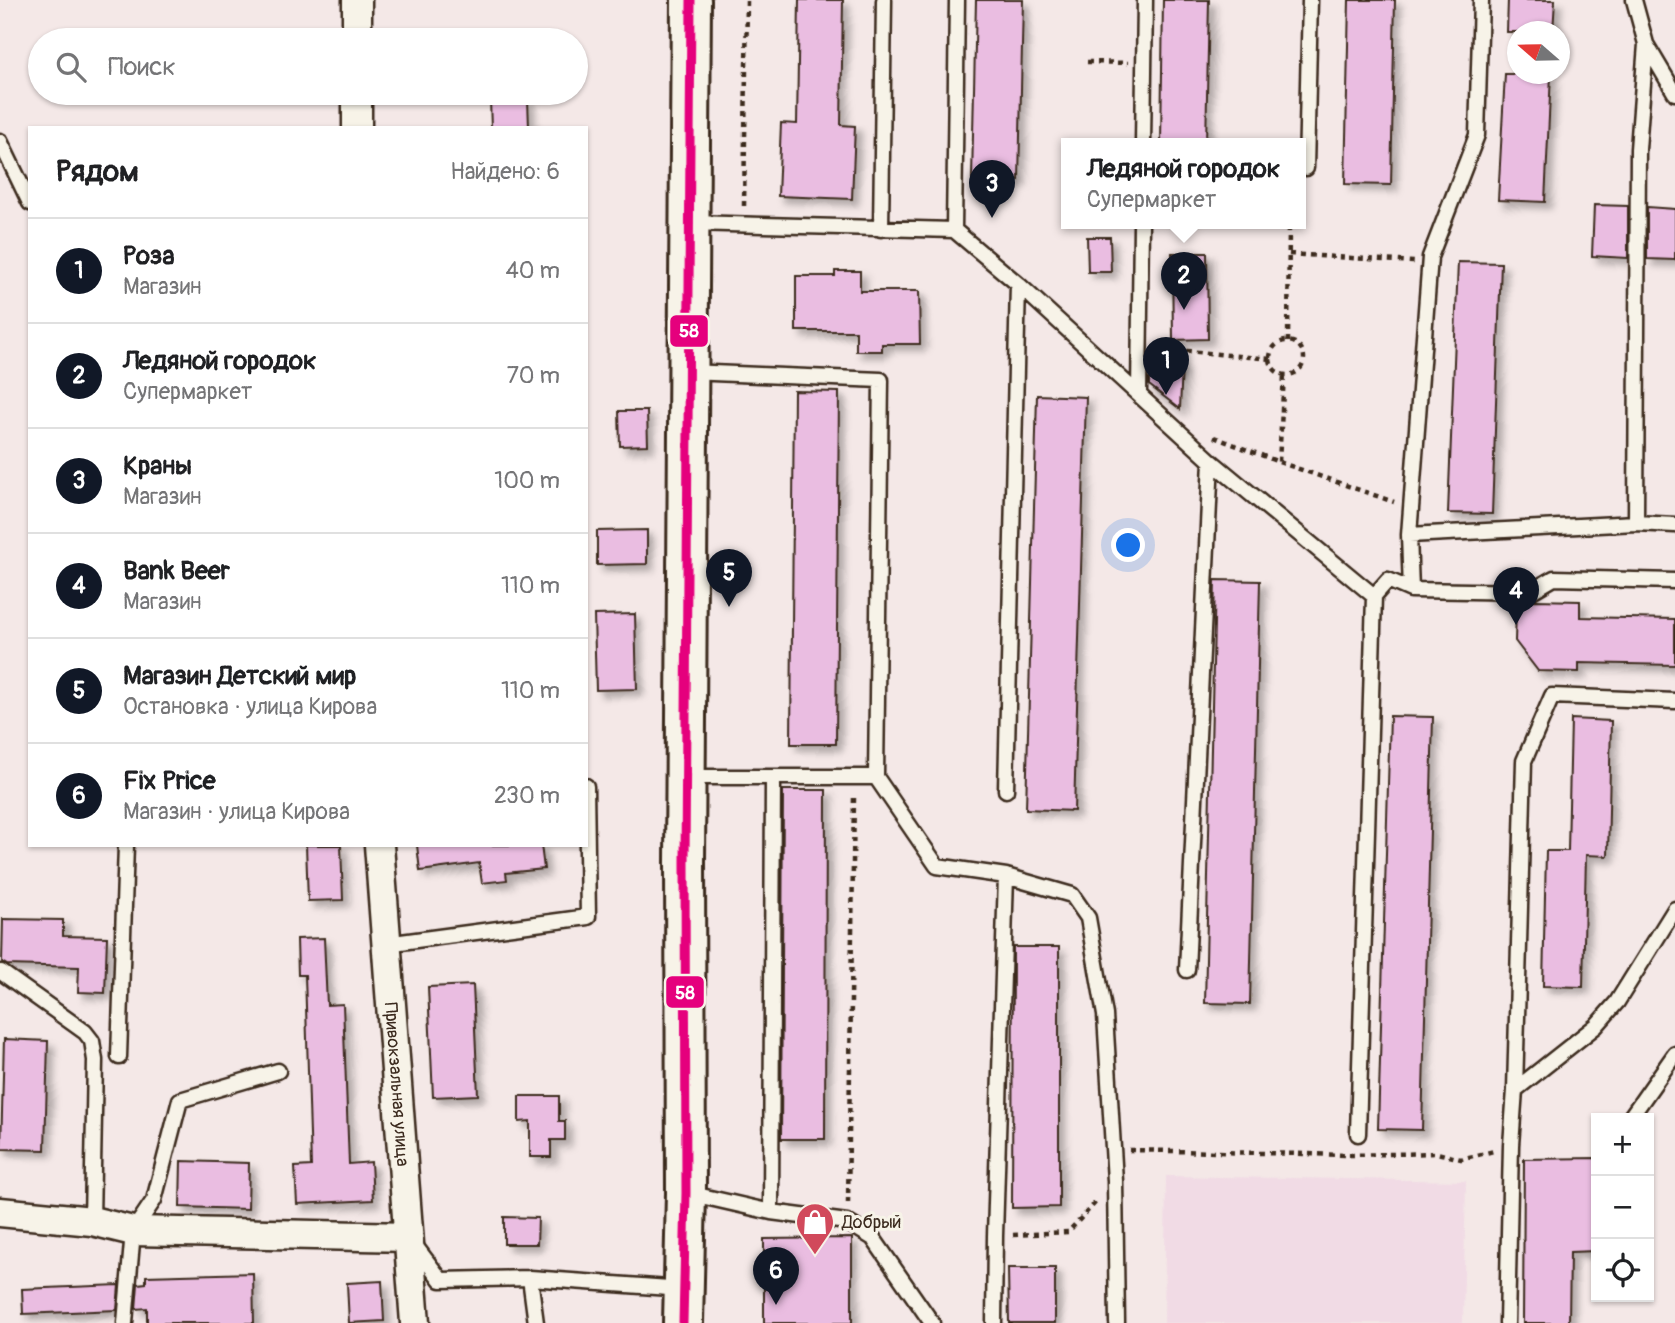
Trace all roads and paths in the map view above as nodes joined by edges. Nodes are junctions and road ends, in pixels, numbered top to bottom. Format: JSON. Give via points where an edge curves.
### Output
{"nodes":[{"id":1,"x":357,"y":0,"type":"edge"},
{"id":2,"x":691,"y":0,"type":"edge"},
{"id":3,"x":747,"y":0,"type":"edge"},
{"id":4,"x":884,"y":0,"type":"edge"},
{"id":5,"x":957,"y":0,"type":"edge"},
{"id":6,"x":1145,"y":0,"type":"edge"},
{"id":7,"x":1310,"y":0,"type":"edge"},
{"id":8,"x":1481,"y":0,"type":"edge"},
{"id":9,"x":1634,"y":0,"type":"edge"},
{"id":10,"x":357,"y":28,"type":"edge"},
{"id":11,"x":1646,"y":44,"type":"junction"},
{"id":12,"x":1087,"y":62,"type":"dead end"},
{"id":13,"x":1128,"y":63,"type":"dead end"},
{"id":14,"x":1675,"y":93,"type":"edge"},
{"id":15,"x":357,"y":105,"type":"edge"},
{"id":16,"x":357,"y":126,"type":"edge"},
{"id":17,"x":1143,"y":138,"type":"edge"},
{"id":18,"x":0,"y":141,"type":"edge"},
{"id":19,"x":1306,"y":168,"type":"dead end"},
{"id":20,"x":28,"y":199,"type":"edge"},
{"id":21,"x":690,"y":223,"type":"junction"},
{"id":22,"x":744,"y":225,"type":"junction"},
{"id":23,"x":881,"y":229,"type":"junction"},
{"id":24,"x":1141,"y":229,"type":"edge"},
{"id":25,"x":1289,"y":229,"type":"edge"},
{"id":26,"x":954,"y":230,"type":"junction"},
{"id":27,"x":1289,"y":254,"type":"junction"},
{"id":28,"x":1430,"y":263,"type":"junction"},
{"id":29,"x":1018,"y":284,"type":"junction"},
{"id":30,"x":1288,"y":342,"type":"junction"},
{"id":31,"x":1139,"y":346,"type":"junction"},
{"id":32,"x":1270,"y":359,"type":"junction"},
{"id":33,"x":687,"y":372,"type":"junction"},
{"id":34,"x":1284,"y":375,"type":"junction"},
{"id":35,"x":1139,"y":394,"type":"junction"},
{"id":36,"x":1184,"y":436,"type":"junction"},
{"id":37,"x":1211,"y":461,"type":"junction"},
{"id":38,"x":1279,"y":462,"type":"junction"},
{"id":39,"x":1411,"y":508,"type":"junction"},
{"id":40,"x":1636,"y":523,"type":"junction"},
{"id":41,"x":1675,"y":525,"type":"edge"},
{"id":42,"x":1409,"y":535,"type":"junction"},
{"id":43,"x":1675,"y":581,"type":"edge"},
{"id":44,"x":1411,"y":590,"type":"junction"},
{"id":45,"x":1374,"y":596,"type":"junction"},
{"id":46,"x":1675,"y":701,"type":"edge"},
{"id":47,"x":687,"y":777,"type":"junction"},
{"id":48,"x":773,"y":777,"type":"junction"},
{"id":49,"x":854,"y":777,"type":"junction"},
{"id":50,"x":876,"y":777,"type":"junction"},
{"id":51,"x":1006,"y":790,"type":"dead end"},
{"id":52,"x":126,"y":847,"type":"edge"},
{"id":53,"x":379,"y":847,"type":"edge"},
{"id":54,"x":587,"y":847,"type":"edge"},
{"id":55,"x":1006,"y":876,"type":"junction"},
{"id":56,"x":1675,"y":909,"type":"edge"},
{"id":57,"x":386,"y":944,"type":"junction"},
{"id":58,"x":1186,"y":970,"type":"dead end"},
{"id":59,"x":1,"y":972,"type":"edge"},
{"id":60,"x":1675,"y":1054,"type":"edge"},
{"id":61,"x":119,"y":1057,"type":"dead end"},
{"id":62,"x":278,"y":1071,"type":"dead end"},
{"id":63,"x":1515,"y":1090,"type":"junction"},
{"id":64,"x":1634,"y":1113,"type":"edge"},
{"id":65,"x":1358,"y":1134,"type":"dead end"},
{"id":66,"x":1511,"y":1145,"type":"junction"},
{"id":67,"x":1113,"y":1150,"type":"junction"},
{"id":68,"x":1115,"y":1181,"type":"junction"},
{"id":69,"x":686,"y":1193,"type":"junction"},
{"id":70,"x":0,"y":1212,"type":"edge"},
{"id":71,"x":771,"y":1212,"type":"junction"},
{"id":72,"x":92,"y":1221,"type":"junction"},
{"id":73,"x":848,"y":1222,"type":"junction"},
{"id":74,"x":133,"y":1231,"type":"junction"},
{"id":75,"x":995,"y":1236,"type":"junction"},
{"id":76,"x":408,"y":1237,"type":"junction"},
{"id":77,"x":530,"y":1278,"type":"junction"},
{"id":78,"x":684,"y":1306,"type":"edge"},
{"id":79,"x":125,"y":1323,"type":"edge"},
{"id":80,"x":415,"y":1323,"type":"edge"},
{"id":81,"x":536,"y":1323,"type":"edge"},
{"id":82,"x":932,"y":1323,"type":"edge"},
{"id":83,"x":994,"y":1323,"type":"edge"},
{"id":84,"x":1117,"y":1323,"type":"edge"},
{"id":85,"x":1507,"y":1323,"type":"edge"}],
"edges":[{"from":1,"to":10,"type":"street"},
{"from":2,"to":21,"type":"main road"},
{"from":3,"to":22,"type":"path"},
{"from":4,"to":23,"type":"lane"},
{"from":5,"to":26,"type":"lane"},
{"from":6,"to":17,"type":"lane"},
{"from":7,"to":19,"type":"lane"},
{"from":8,"to":28,"type":"lane","via":[[1477,135]]},
{"from":9,"to":11,"type":"lane"},
{"from":11,"to":14,"type":"lane"},
{"from":11,"to":40,"type":"lane","via":[[1638,149]]},
{"from":12,"to":13,"type":"path"},
{"from":15,"to":16,"type":"street"},
{"from":18,"to":20,"type":"lane"},
{"from":21,"to":22,"type":"lane"},
{"from":21,"to":33,"type":"main road"},
{"from":22,"to":23,"type":"lane"},
{"from":23,"to":26,"type":"lane"},
{"from":24,"to":31,"type":"lane"},
{"from":25,"to":27,"type":"path"},
{"from":26,"to":29,"type":"lane"},
{"from":27,"to":28,"type":"path"},
{"from":27,"to":30,"type":"path"},
{"from":28,"to":39,"type":"lane"},
{"from":29,"to":35,"type":"lane"},
{"from":29,"to":51,"type":"lane"},
{"from":30,"to":32,"type":"path","via":[[1277,345]]},
{"from":30,"to":34,"type":"path","via":[[1297,345],[1304,358],[1298,371]]},
{"from":31,"to":32,"type":"path"},
{"from":31,"to":35,"type":"lane"},
{"from":32,"to":34,"type":"path"},
{"from":33,"to":47,"type":"main road"},
{"from":33,"to":50,"type":"lane","via":[[881,380]]},
{"from":34,"to":38,"type":"path"},
{"from":35,"to":36,"type":"lane"},
{"from":36,"to":37,"type":"lane"},
{"from":36,"to":38,"type":"path","via":[[1195,430]]},
{"from":37,"to":45,"type":"lane"},
{"from":37,"to":58,"type":"lane"},
{"from":38,"to":39,"type":"path"},
{"from":39,"to":42,"type":"lane"},
{"from":40,"to":41,"type":"lane"},
{"from":40,"to":42,"type":"lane"},
{"from":42,"to":44,"type":"lane"},
{"from":43,"to":44,"type":"lane","via":[[1554,578],[1530,592]]},
{"from":44,"to":45,"type":"lane","via":[[1388,580]]},
{"from":45,"to":65,"type":"lane"},
{"from":46,"to":63,"type":"lane","via":[[1552,696],[1524,761]]},
{"from":47,"to":48,"type":"lane"},
{"from":47,"to":69,"type":"main road"},
{"from":48,"to":49,"type":"lane"},
{"from":48,"to":71,"type":"lane"},
{"from":49,"to":50,"type":"lane"},
{"from":49,"to":73,"type":"path"},
{"from":50,"to":55,"type":"lane","via":[[937,866]]},
{"from":52,"to":61,"type":"lane"},
{"from":53,"to":57,"type":"street","name":"Привокзальная улица"},
{"from":54,"to":57,"type":"lane","via":[[588,918]]},
{"from":55,"to":67,"type":"lane","via":[[1072,895],[1088,918],[1105,1015]]},
{"from":55,"to":75,"type":"lane"},
{"from":56,"to":63,"type":"lane","via":[[1596,1026]]},
{"from":57,"to":76,"type":"street","name":"Привокзальная улица"},
{"from":59,"to":72,"type":"lane","via":[[92,1041]]},
{"from":60,"to":64,"type":"lane"},
{"from":62,"to":74,"type":"lane","via":[[180,1100],[154,1200]]},
{"from":63,"to":66,"type":"lane"},
{"from":66,"to":67,"type":"path","via":[[1461,1159],[1437,1153]]},
{"from":66,"to":85,"type":"lane"},
{"from":67,"to":68,"type":"lane"},
{"from":68,"to":75,"type":"path","via":[[1068,1232]]},
{"from":68,"to":84,"type":"lane"},
{"from":69,"to":71,"type":"lane"},
{"from":69,"to":78,"type":"main road"},
{"from":70,"to":72,"type":"street"},
{"from":71,"to":73,"type":"lane"},
{"from":72,"to":74,"type":"street"},
{"from":73,"to":82,"type":"lane","via":[[873,1238]]},
{"from":74,"to":76,"type":"street"},
{"from":74,"to":79,"type":"lane"},
{"from":75,"to":83,"type":"lane"},
{"from":76,"to":77,"type":"lane","via":[[441,1280]]},
{"from":76,"to":80,"type":"street","name":"Привокзальная улица"},
{"from":77,"to":78,"type":"lane"},
{"from":77,"to":81,"type":"lane"}]}
